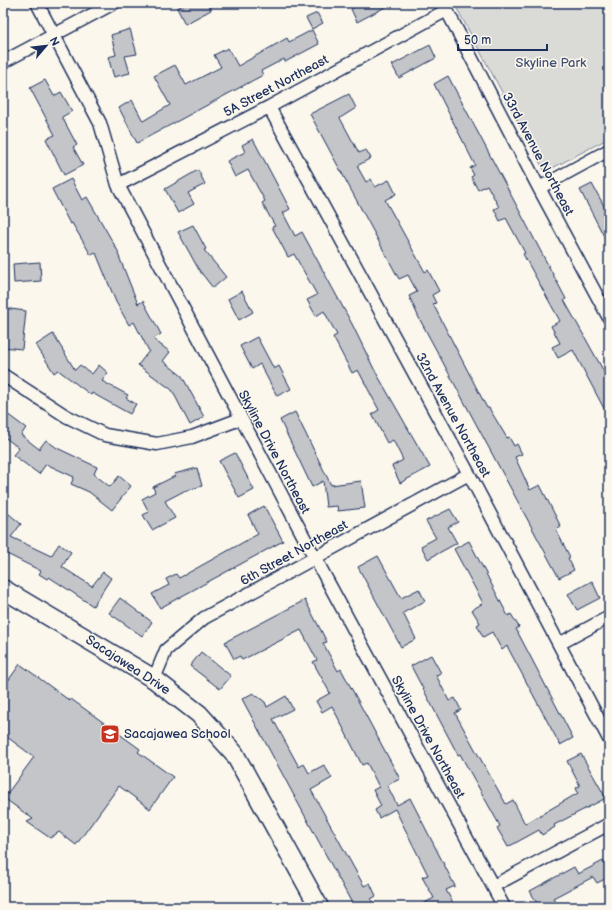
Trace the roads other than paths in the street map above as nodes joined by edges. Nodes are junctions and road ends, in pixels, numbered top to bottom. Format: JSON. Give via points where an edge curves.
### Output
{"nodes":[{"id":1,"x":37,"y":3,"type":"edge"},
{"id":2,"x":114,"y":3,"type":"edge"},
{"id":3,"x":445,"y":6,"type":"edge"},
{"id":4,"x":55,"y":34,"type":"junction"},
{"id":5,"x":3,"y":62,"type":"edge"},
{"id":6,"x":269,"y":107,"type":"junction"},
{"id":7,"x":609,"y":150,"type":"edge"},
{"id":8,"x":118,"y":185,"type":"junction"},
{"id":9,"x":539,"y":188,"type":"junction"},
{"id":10,"x":609,"y":318,"type":"edge"},
{"id":11,"x":3,"y":375,"type":"edge"},
{"id":12,"x":240,"y":419,"type":"junction"},
{"id":13,"x":469,"y":474,"type":"junction"},
{"id":14,"x":315,"y":558,"type":"junction"},
{"id":15,"x":3,"y":589,"type":"edge"},
{"id":16,"x":609,"y":617,"type":"edge"},
{"id":17,"x":559,"y":644,"type":"junction"},
{"id":18,"x":154,"y":679,"type":"junction"},
{"id":19,"x":609,"y":739,"type":"edge"},
{"id":20,"x":609,"y":824,"type":"edge"},
{"id":21,"x":493,"y":886,"type":"junction"},
{"id":22,"x":319,"y":907,"type":"edge"},
{"id":23,"x":504,"y":907,"type":"edge"}],
"edges":[{"from":1,"to":4,"type":"street","name":"Skyline Drive Northeast"},
{"from":2,"to":4,"type":"street"},
{"from":3,"to":6,"type":"street","name":"5A Street Northeast"},
{"from":3,"to":9,"type":"street","name":"33rd Avenue Northeast"},
{"from":4,"to":5,"type":"street"},
{"from":4,"to":8,"type":"street","name":"Skyline Drive Northeast","via":[[100,123]]},
{"from":6,"to":8,"type":"street","name":"5A Street Northeast"},
{"from":6,"to":13,"type":"street","name":"32nd Avenue Northeast"},
{"from":7,"to":9,"type":"street"},
{"from":8,"to":12,"type":"street","name":"Skyline Drive Northeast"},
{"from":9,"to":10,"type":"street","name":"33rd Avenue Northeast"},
{"from":11,"to":12,"type":"street","via":[[66,416],[105,435],[157,444],[192,438]]},
{"from":12,"to":14,"type":"street","name":"Skyline Drive Northeast"},
{"from":13,"to":14,"type":"street","name":"6th Street Northeast"},
{"from":13,"to":17,"type":"street","name":"32nd Avenue Northeast"},
{"from":14,"to":18,"type":"street","name":"6th Street Northeast","via":[[204,618],[166,650]]},
{"from":14,"to":21,"type":"street","name":"Skyline Drive Northeast"},
{"from":15,"to":18,"type":"street","name":"Sacajawea Drive"},
{"from":16,"to":17,"type":"street"},
{"from":17,"to":19,"type":"street","name":"32nd Avenue Northeast"},
{"from":18,"to":22,"type":"street","name":"Sacajawea Drive","via":[[198,714],[234,753]]},
{"from":20,"to":21,"type":"street"},
{"from":21,"to":23,"type":"street","name":"Skyline Drive Northeast"}]}
